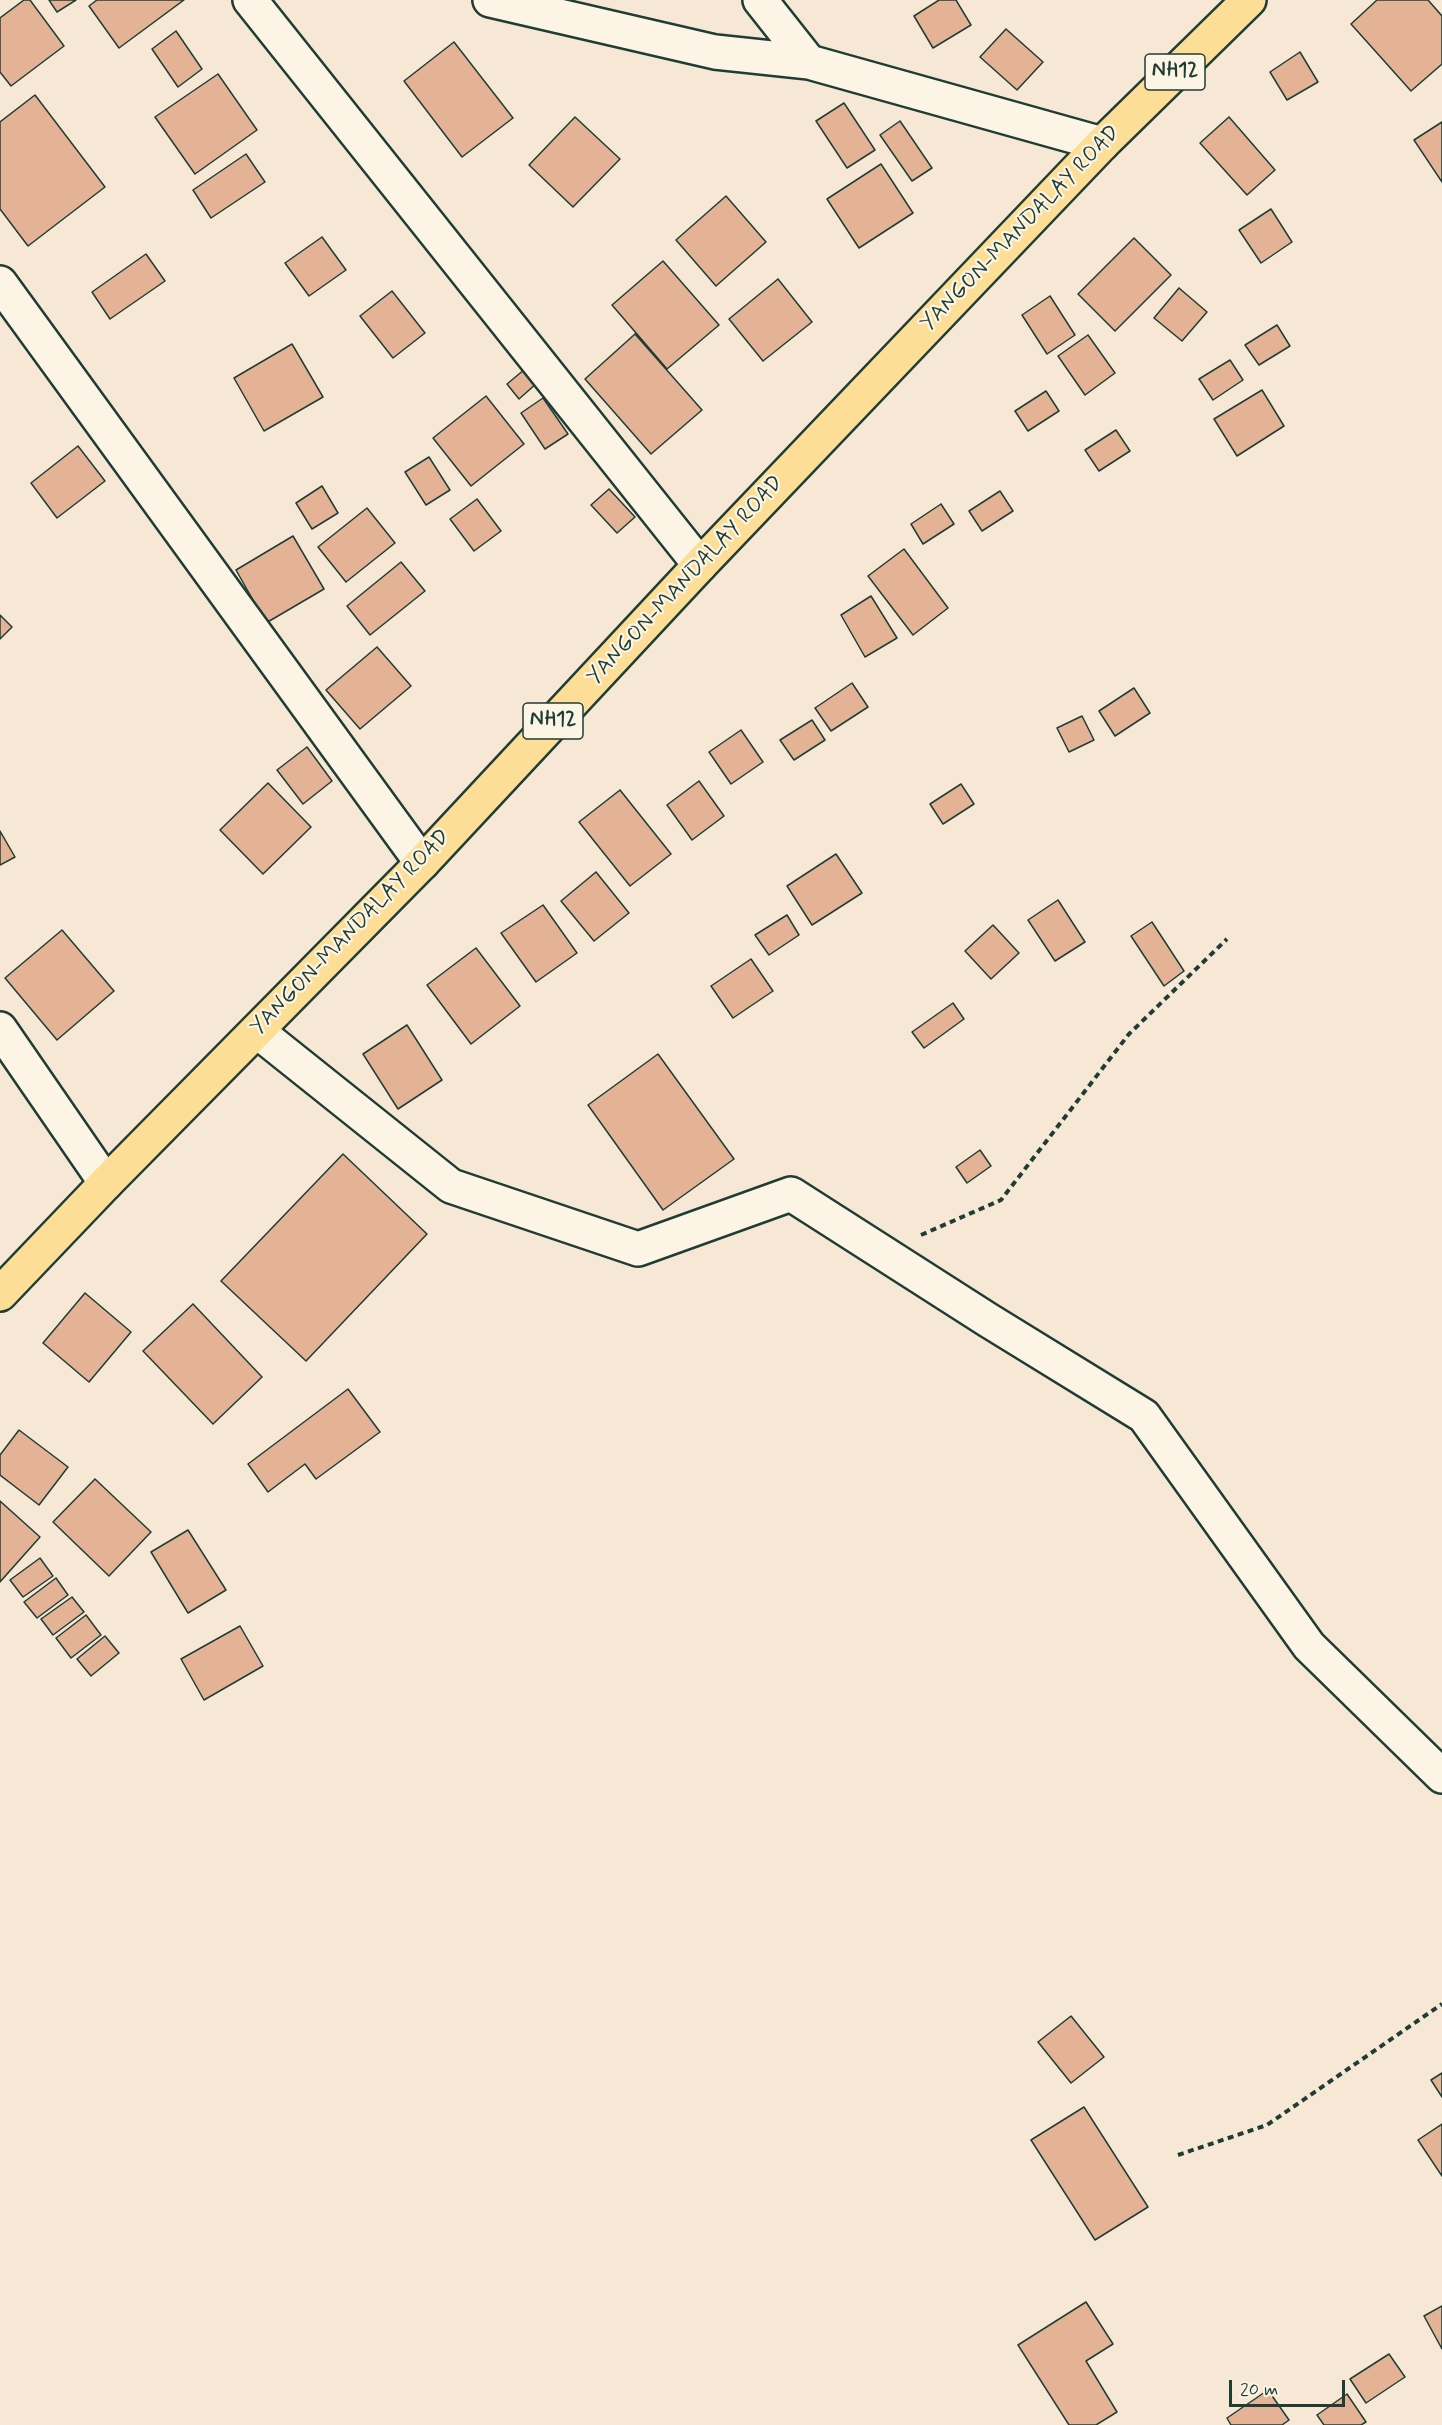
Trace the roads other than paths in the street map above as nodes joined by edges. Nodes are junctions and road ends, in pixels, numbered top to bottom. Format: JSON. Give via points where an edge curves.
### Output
{"nodes":[{"id":1,"x":250,"y":0,"type":"edge"},
{"id":2,"x":490,"y":0,"type":"edge"},
{"id":3,"x":760,"y":0,"type":"edge"},
{"id":4,"x":1250,"y":0,"type":"edge"},
{"id":5,"x":809,"y":62,"type":"junction"},
{"id":6,"x":1102,"y":144,"type":"junction"},
{"id":7,"x":0,"y":283,"type":"edge"},
{"id":8,"x":700,"y":565,"type":"junction"},
{"id":9,"x":422,"y":863,"type":"junction"},
{"id":10,"x":0,"y":1029,"type":"edge"},
{"id":11,"x":257,"y":1031,"type":"junction"},
{"id":12,"x":106,"y":1183,"type":"junction"},
{"id":13,"x":0,"y":1294,"type":"edge"},
{"id":14,"x":1442,"y":1776,"type":"edge"}],
"edges":[{"from":1,"to":8,"type":"street"},
{"from":2,"to":5,"type":"street","via":[[715,52]]},
{"from":3,"to":5,"type":"street"},
{"from":4,"to":6,"type":"highway","name":"YANGON-MANDALAY ROAD","number":"NH12"},
{"from":5,"to":6,"type":"street"},
{"from":6,"to":8,"type":"highway","name":"YANGON-MANDALAY ROAD","number":"NH12"},
{"from":7,"to":9,"type":"street"},
{"from":8,"to":9,"type":"highway","name":"YANGON-MANDALAY ROAD","number":"NH12"},
{"from":9,"to":11,"type":"highway","name":"YANGON-MANDALAY ROAD","number":"NH12"},
{"from":10,"to":12,"type":"street"},
{"from":11,"to":12,"type":"highway","name":"YANGON-MANDALAY ROAD","number":"NH12"},
{"from":11,"to":14,"type":"street","via":[[451,1186],[638,1249],[791,1194],[1144,1416],[1309,1646]]},
{"from":12,"to":13,"type":"highway","name":"YANGON-MANDALAY ROAD","number":"NH12"}]}
